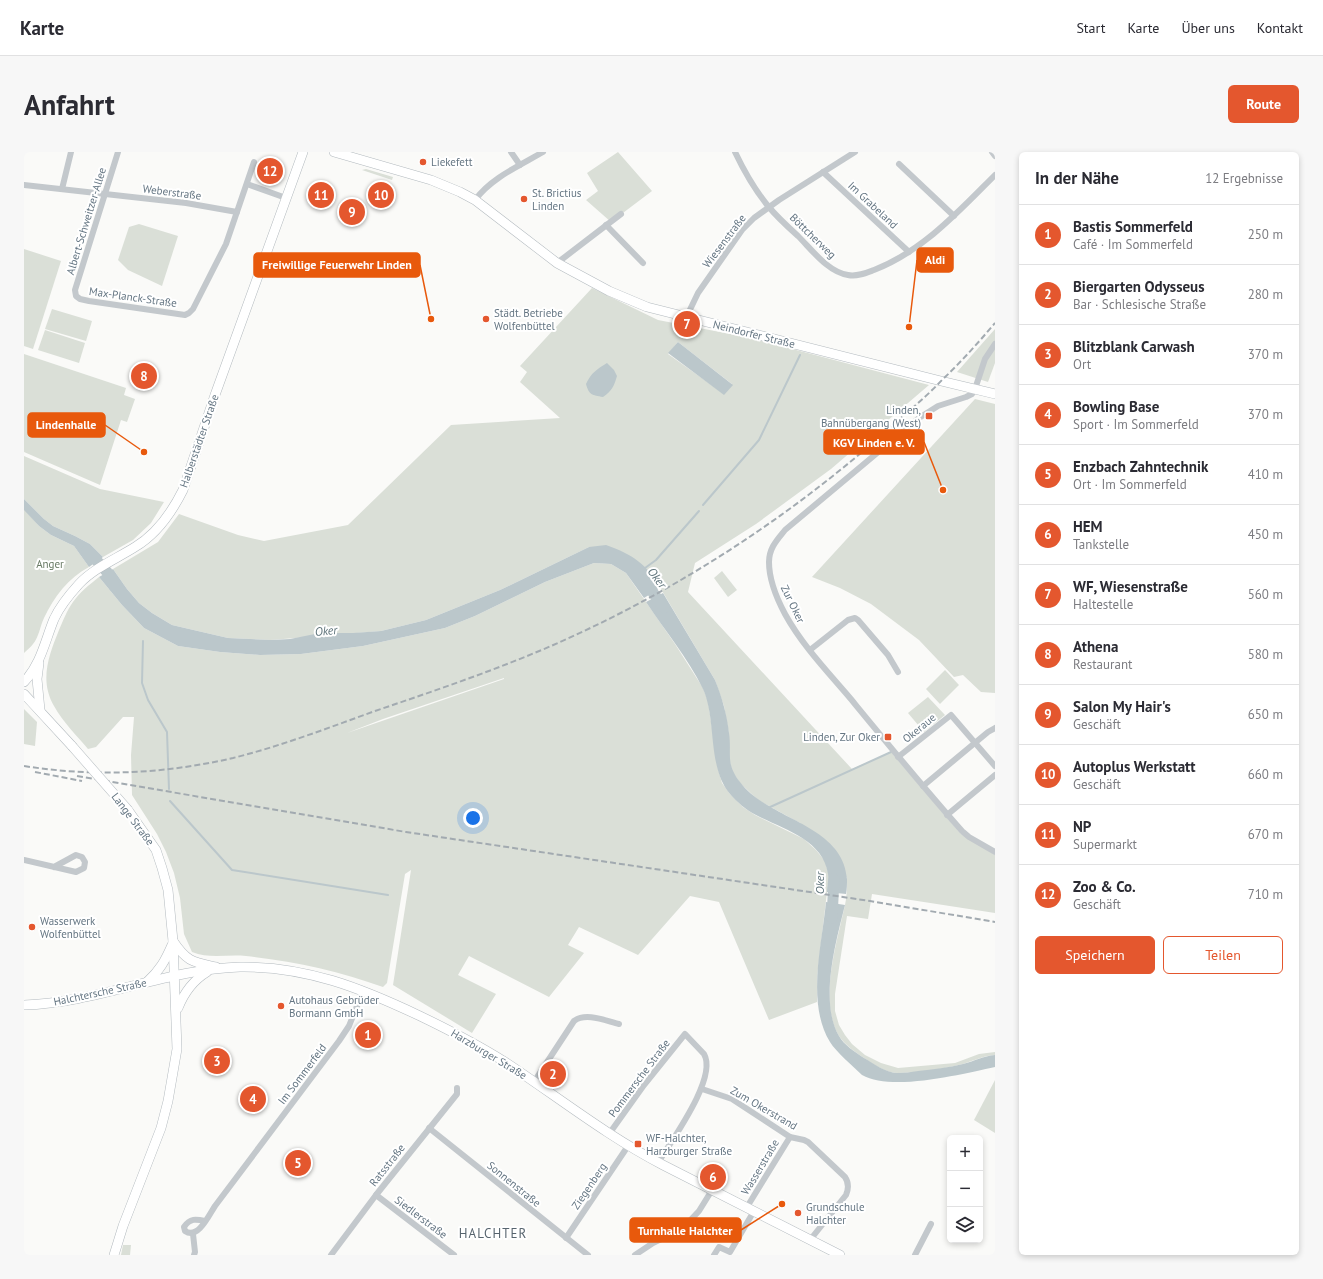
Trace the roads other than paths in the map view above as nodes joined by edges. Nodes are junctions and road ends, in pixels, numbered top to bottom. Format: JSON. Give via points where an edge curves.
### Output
{"nodes":[{"id":1,"x":71,"y":152,"type":"edge"},
{"id":2,"x":118,"y":152,"type":"edge"},
{"id":3,"x":303,"y":152,"type":"edge"},
{"id":4,"x":334,"y":152,"type":"edge"},
{"id":5,"x":511,"y":152,"type":"edge"},
{"id":6,"x":542,"y":152,"type":"edge"},
{"id":7,"x":735,"y":152,"type":"edge"},
{"id":8,"x":855,"y":152,"type":"edge"},
{"id":9,"x":992,"y":152,"type":"edge"},
{"id":10,"x":995,"y":156,"type":"edge"},
{"id":11,"x":254,"y":162,"type":"dead end"},
{"id":12,"x":899,"y":164,"type":"dead end"},
{"id":13,"x":520,"y":165,"type":"junction"},
{"id":14,"x":823,"y":172,"type":"junction"},
{"id":15,"x":995,"y":174,"type":"edge"},
{"id":16,"x":247,"y":184,"type":"junction"},
{"id":17,"x":24,"y":185,"type":"edge"},
{"id":18,"x":62,"y":189,"type":"junction"},
{"id":19,"x":104,"y":194,"type":"junction"},
{"id":20,"x":286,"y":198,"type":"junction"},
{"id":21,"x":475,"y":200,"type":"junction"},
{"id":22,"x":768,"y":207,"type":"junction"},
{"id":23,"x":238,"y":212,"type":"junction"},
{"id":24,"x":621,"y":214,"type":"dead end"},
{"id":25,"x":954,"y":216,"type":"junction"},
{"id":26,"x":606,"y":225,"type":"junction"},
{"id":27,"x":908,"y":252,"type":"junction"},
{"id":28,"x":557,"y":263,"type":"junction"},
{"id":29,"x":643,"y":263,"type":"dead end"},
{"id":30,"x":76,"y":296,"type":"joint"},
{"id":31,"x":686,"y":318,"type":"junction"},
{"id":32,"x":995,"y":344,"type":"edge"},
{"id":33,"x":975,"y":388,"type":"junction"},
{"id":34,"x":995,"y":394,"type":"edge"},
{"id":35,"x":810,"y":650,"type":"junction"},
{"id":36,"x":39,"y":661,"type":"junction"},
{"id":37,"x":898,"y":672,"type":"dead end"},
{"id":38,"x":24,"y":682,"type":"edge"},
{"id":39,"x":24,"y":694,"type":"edge"},
{"id":40,"x":40,"y":710,"type":"junction"},
{"id":41,"x":995,"y":728,"type":"edge"},
{"id":42,"x":975,"y":743,"type":"junction"},
{"id":43,"x":898,"y":757,"type":"junction"},
{"id":44,"x":995,"y":766,"type":"edge"},
{"id":45,"x":995,"y":775,"type":"edge"},
{"id":46,"x":923,"y":786,"type":"junction"},
{"id":47,"x":947,"y":815,"type":"junction"},
{"id":48,"x":995,"y":852,"type":"edge"},
{"id":49,"x":24,"y":860,"type":"edge"},
{"id":50,"x":54,"y":867,"type":"junction"},
{"id":51,"x":173,"y":942,"type":"junction"},
{"id":52,"x":224,"y":968,"type":"junction"},
{"id":53,"x":211,"y":970,"type":"junction"},
{"id":54,"x":175,"y":976,"type":"junction"},
{"id":55,"x":147,"y":982,"type":"junction"},
{"id":56,"x":363,"y":991,"type":"junction"},
{"id":57,"x":24,"y":1004,"type":"edge"},
{"id":58,"x":177,"y":1011,"type":"junction"},
{"id":59,"x":619,"y":1024,"type":"dead end"},
{"id":60,"x":534,"y":1082,"type":"junction"},
{"id":61,"x":457,"y":1088,"type":"dead end"},
{"id":62,"x":702,"y":1089,"type":"junction"},
{"id":63,"x":429,"y":1128,"type":"junction"},
{"id":64,"x":609,"y":1134,"type":"junction"},
{"id":65,"x":790,"y":1137,"type":"junction"},
{"id":66,"x":628,"y":1146,"type":"junction"},
{"id":67,"x":658,"y":1163,"type":"junction"},
{"id":68,"x":712,"y":1190,"type":"junction"},
{"id":69,"x":376,"y":1195,"type":"junction"},
{"id":70,"x":751,"y":1209,"type":"junction"},
{"id":71,"x":205,"y":1221,"type":"junction"},
{"id":72,"x":931,"y":1224,"type":"dead end"},
{"id":73,"x":193,"y":1234,"type":"junction"},
{"id":74,"x":566,"y":1238,"type":"junction"},
{"id":75,"x":810,"y":1240,"type":"junction"},
{"id":76,"x":114,"y":1255,"type":"edge"},
{"id":77,"x":194,"y":1255,"type":"edge"},
{"id":78,"x":331,"y":1255,"type":"edge"},
{"id":79,"x":454,"y":1255,"type":"edge"},
{"id":80,"x":588,"y":1255,"type":"edge"},
{"id":81,"x":635,"y":1255,"type":"edge"},
{"id":82,"x":714,"y":1255,"type":"edge"},
{"id":83,"x":840,"y":1255,"type":"edge"},
{"id":84,"x":915,"y":1255,"type":"edge"}],
"edges":[{"from":1,"to":18,"type":"street"},
{"from":2,"to":19,"type":"street","name":"Albert-Schweitzer-Allee"},
{"from":3,"to":20,"type":"main road","name":"Halberstädter Straße"},
{"from":4,"to":21,"type":"main road","name":"Neindorfer Straße","via":[[431,180]]},
{"from":5,"to":13,"type":"street"},
{"from":6,"to":13,"type":"street"},
{"from":7,"to":22,"type":"street","name":"Böttcherweg"},
{"from":8,"to":14,"type":"street","name":"Wiesenstraße"},
{"from":9,"to":10,"type":"street"},
{"from":11,"to":16,"type":"street","name":"Max-Planck-Straße"},
{"from":12,"to":25,"type":"street"},
{"from":13,"to":21,"type":"street","via":[[486,186]]},
{"from":14,"to":22,"type":"street","name":"Wiesenstraße"},
{"from":14,"to":27,"type":"street","name":"Im Grabeland"},
{"from":15,"to":25,"type":"street","name":"Böttcherweg"},
{"from":16,"to":20,"type":"street"},
{"from":16,"to":23,"type":"street","name":"Max-Planck-Straße"},
{"from":17,"to":18,"type":"street","name":"Weberstraße"},
{"from":18,"to":19,"type":"street","name":"Weberstraße"},
{"from":19,"to":23,"type":"street","name":"Weberstraße"},
{"from":19,"to":30,"type":"street","name":"Albert-Schweitzer-Allee","via":[[75,290]]},
{"from":20,"to":36,"type":"main road","name":"Halberstädter Straße","via":[[183,490],[170,514],[147,538],[79,584],[55,618]]},
{"from":21,"to":28,"type":"main road","name":"Neindorfer Straße"},
{"from":22,"to":27,"type":"street","name":"Böttcherweg","via":[[827,265],[840,273],[856,276],[867,273]]},
{"from":22,"to":31,"type":"street","name":"Wiesenstraße","via":[[742,230],[698,293]]},
{"from":23,"to":30,"type":"street","name":"Max-Planck-Straße","via":[[214,270],[189,313],[185,315],[89,301]]},
{"from":24,"to":26,"type":"street"},
{"from":25,"to":27,"type":"street","name":"Böttcherweg"},
{"from":26,"to":28,"type":"street"},
{"from":26,"to":29,"type":"street"},
{"from":28,"to":31,"type":"main road","name":"Neindorfer Straße","via":[[609,291],[647,307]]},
{"from":31,"to":33,"type":"main road","name":"Neindorfer Straße"},
{"from":32,"to":33,"type":"street"},
{"from":33,"to":34,"type":"main road","name":"Neindorfer Straße"},
{"from":33,"to":35,"type":"street","name":"Zur Oker","via":[[972,394],[938,406],[919,418],[793,522],[773,545],[769,562],[772,584],[785,614]]},
{"from":35,"to":37,"type":"street","via":[[848,620],[855,618],[888,655]]},
{"from":35,"to":43,"type":"street","name":"Zur Oker"},
{"from":36,"to":38,"type":"main road","name":"Halberstädter Straße"},
{"from":36,"to":40,"type":"main road","via":[[37,679]]},
{"from":39,"to":40,"type":"main road","name":"Lange Straße"},
{"from":40,"to":51,"type":"main road","name":"Lange Straße","bridge":true,"via":[[128,810],[156,850],[168,890]]},
{"from":41,"to":42,"type":"street"},
{"from":42,"to":43,"type":"street","name":"Okeraue","via":[[951,714]]},
{"from":42,"to":44,"type":"street"},
{"from":42,"to":46,"type":"street"},
{"from":43,"to":46,"type":"street","name":"Zur Oker"},
{"from":45,"to":47,"type":"street"},
{"from":46,"to":47,"type":"street","name":"Zur Oker"},
{"from":47,"to":48,"type":"street","name":"Zur Oker","via":[[969,837]]},
{"from":49,"to":50,"type":"street"},
{"from":50,"to":50,"type":"street","via":[[76,872],[84,868],[85,862],[82,857],[76,855]]},
{"from":51,"to":52,"type":"main road","via":[[187,959]]},
{"from":51,"to":54,"type":"main road","name":"Lange Straße"},
{"from":51,"to":55,"type":"main road","via":[[163,965]]},
{"from":52,"to":53,"type":"main road","name":"Harzburger Straße"},
{"from":52,"to":56,"type":"main road","name":"Harzburger Straße","via":[[298,972],[338,981]]},
{"from":53,"to":54,"type":"main road","name":"Harzburger Straße"},
{"from":53,"to":58,"type":"main road","via":[[188,987]]},
{"from":54,"to":55,"type":"main road","name":"Halchtersche Straße"},
{"from":54,"to":58,"type":"main road","name":"Lange Straße"},
{"from":55,"to":57,"type":"main road","name":"Halchtersche Straße","via":[[53,1003]]},
{"from":56,"to":60,"type":"main road","name":"Harzburger Straße","via":[[468,1040]]},
{"from":56,"to":71,"type":"street","name":"Im Sommerfeld","via":[[349,1026],[339,1041]]},
{"from":58,"to":76,"type":"main road","name":"Lange Straße","via":[[177,1049],[168,1101],[161,1128]]},
{"from":59,"to":60,"type":"street","via":[[585,1017],[578,1018],[570,1025]]},
{"from":60,"to":64,"type":"main road","name":"Harzburger Straße"},
{"from":61,"to":63,"type":"street","name":"Ratsstraße","via":[[457,1094]]},
{"from":62,"to":64,"type":"street","name":"Pommersche Straße","via":[[707,1067],[706,1058],[685,1034]]},
{"from":62,"to":65,"type":"street","name":"Zum Okerstrand","via":[[732,1099]]},
{"from":62,"to":67,"type":"street"},
{"from":63,"to":69,"type":"street","name":"Ratsstraße"},
{"from":63,"to":74,"type":"street","name":"Sonnenstraße"},
{"from":64,"to":66,"type":"main road","name":"Harzburger Straße"},
{"from":65,"to":70,"type":"street","name":"Wasserstraße"},
{"from":65,"to":75,"type":"street","name":"Zum Okerstrand","via":[[808,1142],[848,1182],[846,1195]]},
{"from":66,"to":67,"type":"main road","name":"Harzburger Straße"},
{"from":66,"to":74,"type":"street","name":"Ziegenberg"},
{"from":67,"to":68,"type":"main road","name":"Harzburger Straße"},
{"from":68,"to":70,"type":"main road","name":"Harzburger Straße"},
{"from":68,"to":81,"type":"street","via":[[682,1229]]},
{"from":69,"to":78,"type":"street","name":"Ratsstraße"},
{"from":69,"to":79,"type":"street","name":"Siedlerstraße"},
{"from":70,"to":75,"type":"main road","name":"Harzburger Straße"},
{"from":70,"to":82,"type":"street","name":"Wasserstraße","via":[[730,1252],[719,1246]]},
{"from":71,"to":73,"type":"street","name":"Im Sommerfeld"},
{"from":71,"to":73,"type":"street","via":[[187,1222],[185,1231]]},
{"from":72,"to":84,"type":"street"},
{"from":73,"to":77,"type":"street"},
{"from":74,"to":80,"type":"street","name":"Sonnenstraße"},
{"from":75,"to":83,"type":"main road","name":"Harzburger Straße"}]}
